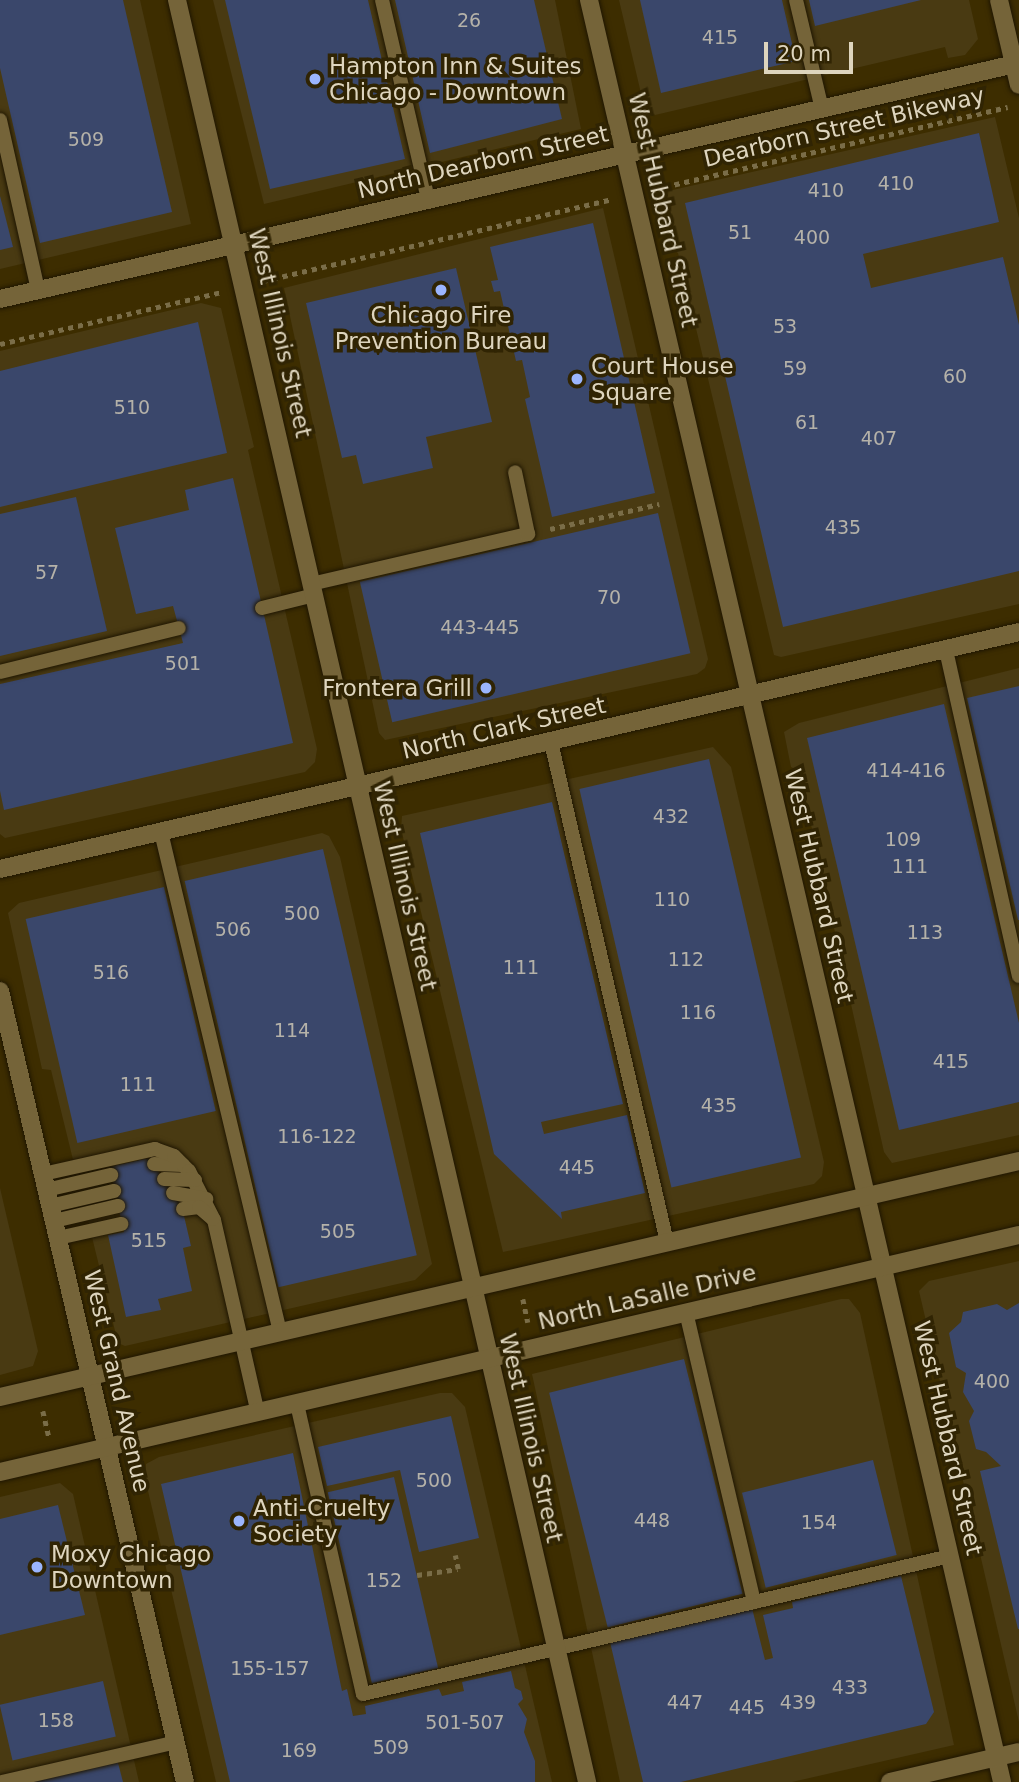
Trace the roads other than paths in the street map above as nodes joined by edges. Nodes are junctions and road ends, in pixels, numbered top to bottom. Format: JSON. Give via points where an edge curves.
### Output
{"nodes":[{"id":1,"x":177,"y":0,"type":"edge"},
{"id":2,"x":382,"y":0,"type":"edge"},
{"id":3,"x":589,"y":0,"type":"edge"},
{"id":4,"x":796,"y":0,"type":"edge"},
{"id":5,"x":999,"y":0,"type":"edge"},
{"id":6,"x":1016,"y":64,"type":"edge"},
{"id":7,"x":1019,"y":85,"type":"edge"},
{"id":8,"x":822,"y":109,"type":"junction"},
{"id":9,"x":0,"y":120,"type":"edge"},
{"id":10,"x":625,"y":154,"type":"junction"},
{"id":11,"x":428,"y":200,"type":"junction"},
{"id":12,"x":235,"y":244,"type":"junction"},
{"id":13,"x":38,"y":290,"type":"junction"},
{"id":14,"x":0,"y":299,"type":"edge"},
{"id":15,"x":515,"y":472,"type":"dead end"},
{"id":16,"x":313,"y":590,"type":"junction"},
{"id":17,"x":262,"y":608,"type":"dead end"},
{"id":18,"x":179,"y":628,"type":"dead end"},
{"id":19,"x":1019,"y":632,"type":"edge"},
{"id":20,"x":946,"y":650,"type":"junction"},
{"id":21,"x":0,"y":672,"type":"edge"},
{"id":22,"x":750,"y":696,"type":"junction"},
{"id":23,"x":551,"y":742,"type":"junction"},
{"id":24,"x":358,"y":787,"type":"junction"},
{"id":25,"x":162,"y":832,"type":"junction"},
{"id":26,"x":0,"y":869,"type":"edge"},
{"id":27,"x":1019,"y":976,"type":"edge"},
{"id":28,"x":0,"y":991,"type":"edge"},
{"id":29,"x":1019,"y":1161,"type":"edge"},
{"id":30,"x":154,"y":1164,"type":"dead end"},
{"id":31,"x":183,"y":1165,"type":"junction"},
{"id":32,"x":111,"y":1175,"type":"dead end"},
{"id":33,"x":164,"y":1179,"type":"dead end"},
{"id":34,"x":195,"y":1180,"type":"junction"},
{"id":35,"x":114,"y":1191,"type":"dead end"},
{"id":36,"x":173,"y":1193,"type":"dead end"},
{"id":37,"x":866,"y":1196,"type":"junction"},
{"id":38,"x":206,"y":1199,"type":"junction"},
{"id":39,"x":50,"y":1206,"type":"junction"},
{"id":40,"x":118,"y":1206,"type":"dead end"},
{"id":41,"x":183,"y":1209,"type":"dead end"},
{"id":42,"x":214,"y":1220,"type":"junction"},
{"id":43,"x":121,"y":1224,"type":"dead end"},
{"id":44,"x":1019,"y":1235,"type":"edge"},
{"id":45,"x":667,"y":1242,"type":"junction"},
{"id":46,"x":883,"y":1267,"type":"junction"},
{"id":47,"x":470,"y":1288,"type":"junction"},
{"id":48,"x":686,"y":1312,"type":"junction"},
{"id":49,"x":279,"y":1332,"type":"junction"},
{"id":50,"x":242,"y":1341,"type":"junction"},
{"id":51,"x":487,"y":1359,"type":"junction"},
{"id":52,"x":90,"y":1377,"type":"junction"},
{"id":53,"x":0,"y":1397,"type":"edge"},
{"id":54,"x":297,"y":1404,"type":"junction"},
{"id":55,"x":258,"y":1413,"type":"junction"},
{"id":56,"x":107,"y":1448,"type":"junction"},
{"id":57,"x":0,"y":1472,"type":"edge"},
{"id":58,"x":950,"y":1556,"type":"junction"},
{"id":59,"x":754,"y":1602,"type":"junction"},
{"id":60,"x":555,"y":1649,"type":"junction"},
{"id":61,"x":176,"y":1742,"type":"junction"},
{"id":62,"x":1019,"y":1752,"type":"edge"},
{"id":63,"x":996,"y":1757,"type":"junction"},
{"id":64,"x":2,"y":1782,"type":"edge"},
{"id":65,"x":185,"y":1782,"type":"edge"},
{"id":66,"x":587,"y":1782,"type":"edge"},
{"id":67,"x":890,"y":1782,"type":"edge"},
{"id":68,"x":1002,"y":1782,"type":"edge"}],
"edges":[{"from":1,"to":12,"type":"main road","name":"West Illinois Street"},
{"from":2,"to":11,"type":"lane"},
{"from":3,"to":10,"type":"main road","name":"West Hubbard Street"},
{"from":4,"to":8,"type":"lane"},
{"from":5,"to":6,"type":"main road"},
{"from":6,"to":7,"type":"main road"},
{"from":6,"to":8,"type":"main road","name":"North Dearborn Street"},
{"from":8,"to":10,"type":"main road","name":"North Dearborn Street"},
{"from":9,"to":13,"type":"lane"},
{"from":10,"to":11,"type":"main road","name":"North Dearborn Street"},
{"from":10,"to":22,"type":"main road","name":"West Hubbard Street"},
{"from":11,"to":12,"type":"main road","name":"North Dearborn Street"},
{"from":12,"to":13,"type":"main road","name":"North Dearborn Street"},
{"from":12,"to":16,"type":"main road","name":"West Illinois Street"},
{"from":13,"to":14,"type":"main road","name":"North Dearborn Street"},
{"from":15,"to":16,"type":"lane","via":[[528,534]]},
{"from":16,"to":17,"type":"lane"},
{"from":16,"to":24,"type":"main road","name":"West Illinois Street"},
{"from":18,"to":21,"type":"lane"},
{"from":19,"to":20,"type":"main road","name":"North Clark Street"},
{"from":20,"to":22,"type":"main road","name":"North Clark Street"},
{"from":20,"to":27,"type":"lane"},
{"from":22,"to":23,"type":"main road","name":"North Clark Street"},
{"from":22,"to":37,"type":"main road","name":"West Hubbard Street"},
{"from":23,"to":24,"type":"main road","name":"North Clark Street"},
{"from":23,"to":45,"type":"lane"},
{"from":24,"to":25,"type":"main road","name":"North Clark Street"},
{"from":24,"to":47,"type":"main road","name":"West Illinois Street"},
{"from":25,"to":26,"type":"main road","name":"North Clark Street"},
{"from":25,"to":49,"type":"lane"},
{"from":28,"to":39,"type":"main road","name":"West Grand Avenue"},
{"from":29,"to":37,"type":"main road"},
{"from":30,"to":31,"type":"lane"},
{"from":31,"to":34,"type":"lane"},
{"from":31,"to":39,"type":"lane","via":[[155,1149]]},
{"from":32,"to":39,"type":"lane"},
{"from":33,"to":34,"type":"lane"},
{"from":34,"to":38,"type":"lane"},
{"from":35,"to":39,"type":"lane"},
{"from":36,"to":38,"type":"lane"},
{"from":37,"to":45,"type":"main road"},
{"from":37,"to":46,"type":"main road","name":"West Hubbard Street"},
{"from":38,"to":42,"type":"lane"},
{"from":39,"to":40,"type":"lane"},
{"from":39,"to":43,"type":"lane"},
{"from":39,"to":52,"type":"main road","name":"West Grand Avenue"},
{"from":41,"to":42,"type":"lane","via":[[200,1207]]},
{"from":42,"to":50,"type":"lane"},
{"from":44,"to":46,"type":"main road","name":"North LaSalle Drive"},
{"from":45,"to":47,"type":"main road"},
{"from":46,"to":48,"type":"main road","name":"North LaSalle Drive"},
{"from":46,"to":58,"type":"main road","name":"West Hubbard Street"},
{"from":47,"to":49,"type":"main road"},
{"from":47,"to":51,"type":"main road","name":"West Illinois Street"},
{"from":48,"to":51,"type":"main road","name":"North LaSalle Drive"},
{"from":48,"to":59,"type":"lane"},
{"from":49,"to":50,"type":"main road"},
{"from":50,"to":52,"type":"main road"},
{"from":50,"to":55,"type":"lane"},
{"from":51,"to":54,"type":"main road","name":"North LaSalle Drive"},
{"from":51,"to":60,"type":"main road","name":"West Illinois Street"},
{"from":52,"to":53,"type":"main road"},
{"from":52,"to":56,"type":"main road","name":"West Grand Avenue"},
{"from":54,"to":55,"type":"main road","name":"North LaSalle Drive"},
{"from":54,"to":60,"type":"lane","via":[[363,1694]]},
{"from":55,"to":56,"type":"main road","name":"North LaSalle Drive"},
{"from":56,"to":57,"type":"main road","name":"North LaSalle Drive"},
{"from":56,"to":61,"type":"main road","name":"West Grand Avenue"},
{"from":58,"to":59,"type":"lane"},
{"from":58,"to":63,"type":"main road","name":"West Hubbard Street"},
{"from":59,"to":60,"type":"lane"},
{"from":60,"to":66,"type":"main road","name":"West Illinois Street"},
{"from":61,"to":64,"type":"lane"},
{"from":61,"to":65,"type":"main road","name":"West Grand Avenue"},
{"from":62,"to":63,"type":"main road"},
{"from":63,"to":67,"type":"main road"},
{"from":63,"to":68,"type":"main road","name":"West Hubbard Street"}]}
